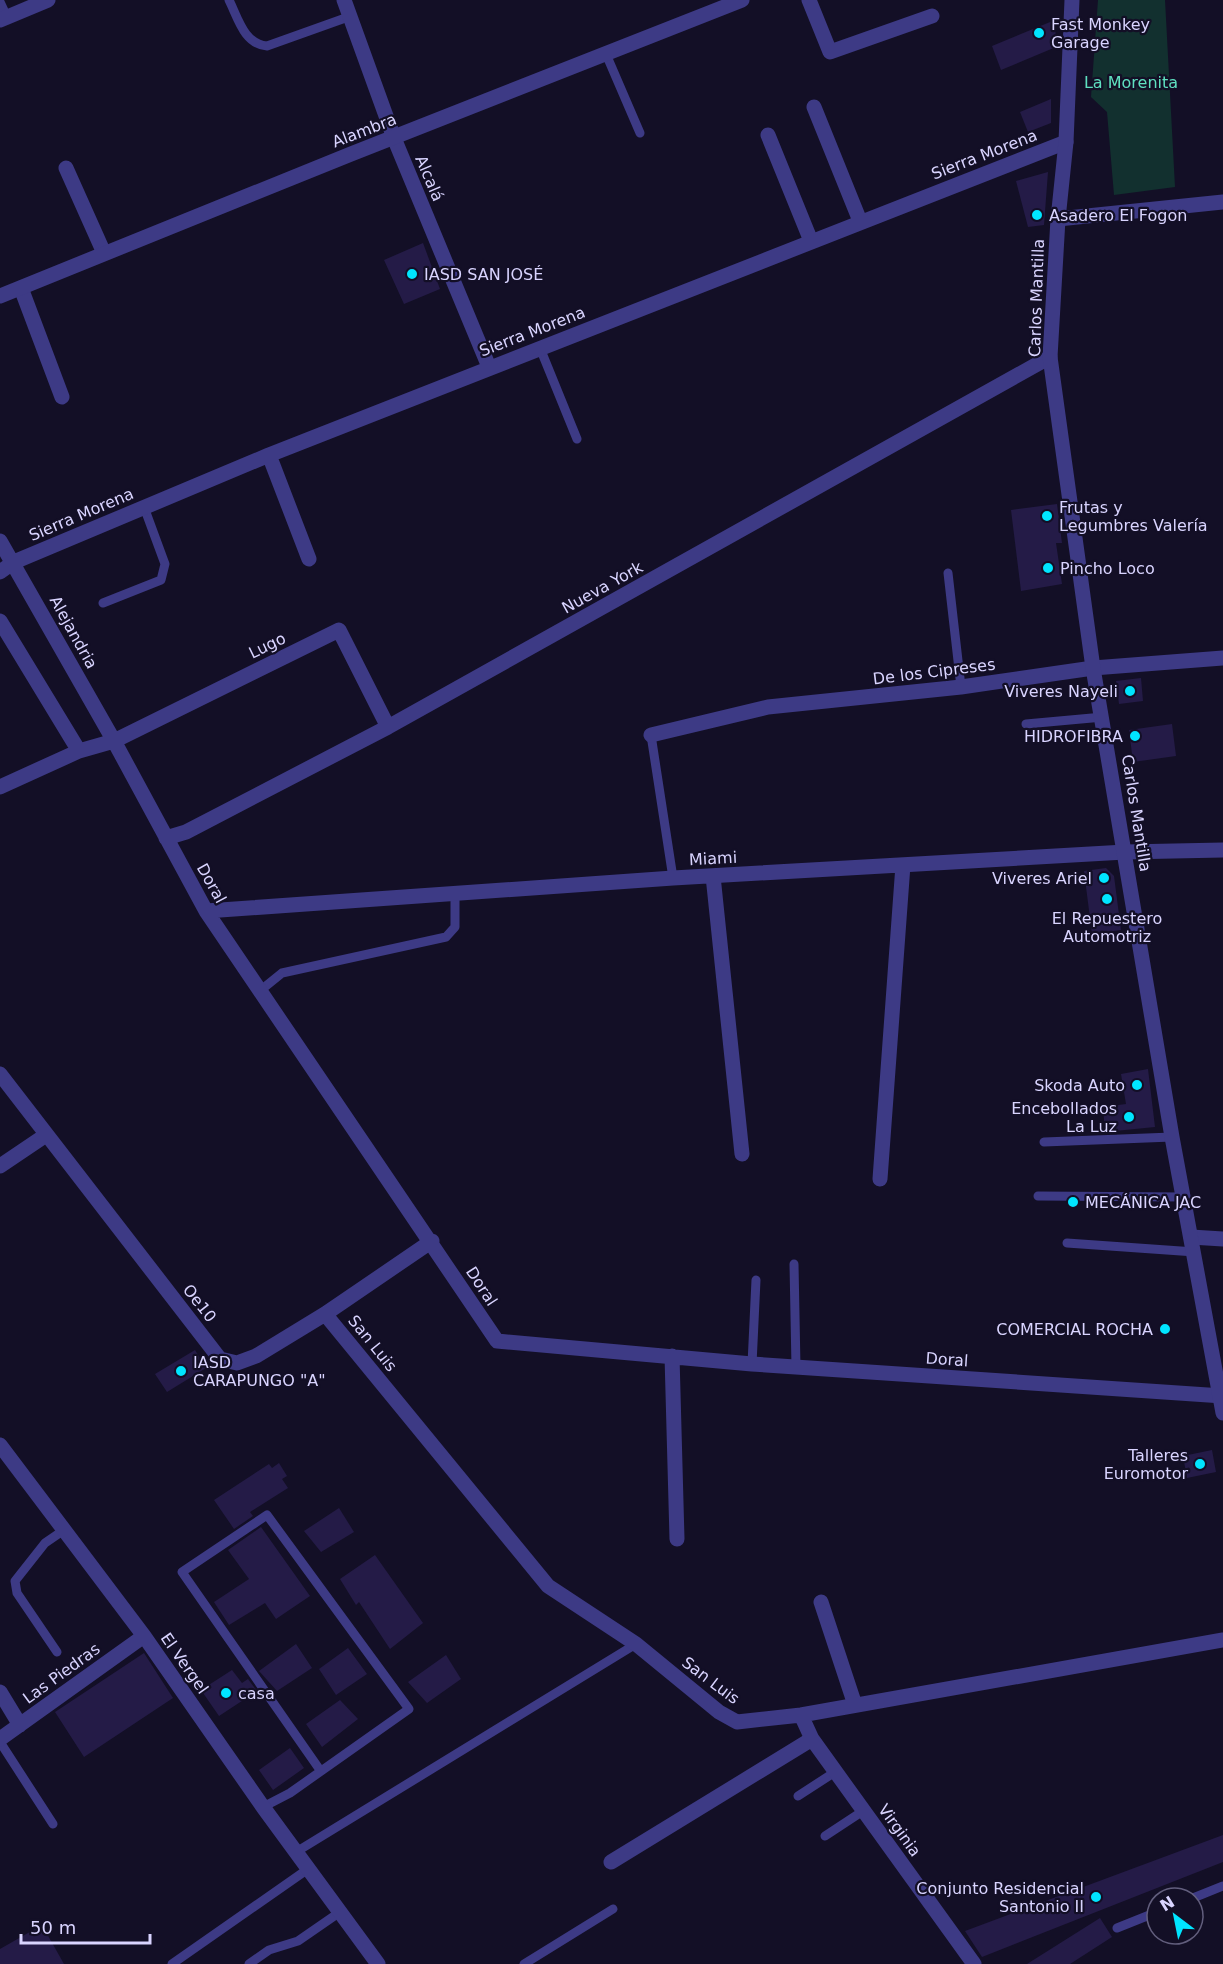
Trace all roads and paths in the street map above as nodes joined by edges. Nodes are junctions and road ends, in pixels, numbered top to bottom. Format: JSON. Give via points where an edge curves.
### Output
{"nodes":[{"id":1,"x":48,"y":0,"type":"edge"},
{"id":2,"x":229,"y":0,"type":"edge"},
{"id":3,"x":344,"y":0,"type":"edge"},
{"id":4,"x":742,"y":0,"type":"edge"},
{"id":5,"x":810,"y":0,"type":"edge"},
{"id":6,"x":1072,"y":0,"type":"edge"},
{"id":7,"x":0,"y":2,"type":"edge"},
{"id":8,"x":932,"y":15,"type":"dead end"},
{"id":9,"x":351,"y":16,"type":"junction"},
{"id":10,"x":4,"y":19,"type":"edge"},
{"id":11,"x":606,"y":54,"type":"junction"},
{"id":12,"x":814,"y":107,"type":"dead end"},
{"id":13,"x":640,"y":133,"type":"dead end"},
{"id":14,"x":768,"y":135,"type":"dead end"},
{"id":15,"x":394,"y":138,"type":"junction"},
{"id":16,"x":1066,"y":142,"type":"junction"},
{"id":17,"x":66,"y":168,"type":"dead end"},
{"id":18,"x":1223,"y":202,"type":"edge"},
{"id":19,"x":1058,"y":219,"type":"junction"},
{"id":20,"x":860,"y":221,"type":"junction"},
{"id":21,"x":811,"y":241,"type":"junction"},
{"id":22,"x":104,"y":253,"type":"junction"},
{"id":23,"x":21,"y":288,"type":"junction"},
{"id":24,"x":0,"y":296,"type":"edge"},
{"id":25,"x":540,"y":348,"type":"junction"},
{"id":26,"x":1050,"y":357,"type":"junction"},
{"id":27,"x":489,"y":367,"type":"junction"},
{"id":28,"x":62,"y":398,"type":"dead end"},
{"id":29,"x":577,"y":439,"type":"dead end"},
{"id":30,"x":269,"y":455,"type":"junction"},
{"id":31,"x":144,"y":507,"type":"junction"},
{"id":32,"x":0,"y":541,"type":"edge"},
{"id":33,"x":309,"y":559,"type":"dead end"},
{"id":34,"x":14,"y":562,"type":"junction"},
{"id":35,"x":0,"y":572,"type":"edge"},
{"id":36,"x":948,"y":573,"type":"dead end"},
{"id":37,"x":103,"y":603,"type":"dead end"},
{"id":38,"x":0,"y":621,"type":"edge"},
{"id":39,"x":1223,"y":658,"type":"edge"},
{"id":40,"x":1093,"y":668,"type":"junction"},
{"id":41,"x":961,"y":687,"type":"junction"},
{"id":42,"x":1103,"y":717,"type":"junction"},
{"id":43,"x":1026,"y":724,"type":"dead end"},
{"id":44,"x":388,"y":727,"type":"junction"},
{"id":45,"x":651,"y":735,"type":"joint"},
{"id":46,"x":114,"y":741,"type":"junction"},
{"id":47,"x":78,"y":751,"type":"junction"},
{"id":48,"x":0,"y":787,"type":"edge"},
{"id":49,"x":166,"y":838,"type":"junction"},
{"id":50,"x":1223,"y":850,"type":"edge"},
{"id":51,"x":1125,"y":852,"type":"junction"},
{"id":52,"x":903,"y":865,"type":"junction"},
{"id":53,"x":713,"y":876,"type":"junction"},
{"id":54,"x":673,"y":878,"type":"junction"},
{"id":55,"x":455,"y":893,"type":"junction"},
{"id":56,"x":206,"y":911,"type":"junction"},
{"id":57,"x":261,"y":990,"type":"junction"},
{"id":58,"x":0,"y":1074,"type":"edge"},
{"id":59,"x":46,"y":1135,"type":"junction"},
{"id":60,"x":1172,"y":1137,"type":"junction"},
{"id":61,"x":1044,"y":1142,"type":"dead end"},
{"id":62,"x":742,"y":1154,"type":"dead end"},
{"id":63,"x":0,"y":1166,"type":"edge"},
{"id":64,"x":880,"y":1179,"type":"dead end"},
{"id":65,"x":1038,"y":1196,"type":"dead end"},
{"id":66,"x":1184,"y":1197,"type":"junction"},
{"id":67,"x":1223,"y":1239,"type":"edge"},
{"id":68,"x":432,"y":1241,"type":"junction"},
{"id":69,"x":1067,"y":1243,"type":"dead end"},
{"id":70,"x":1193,"y":1245,"type":"junction"},
{"id":71,"x":794,"y":1264,"type":"dead end"},
{"id":72,"x":756,"y":1280,"type":"dead end"},
{"id":73,"x":325,"y":1314,"type":"junction"},
{"id":74,"x":672,"y":1356,"type":"junction"},
{"id":75,"x":752,"y":1364,"type":"junction"},
{"id":76,"x":796,"y":1367,"type":"junction"},
{"id":77,"x":1222,"y":1396,"type":"edge"},
{"id":78,"x":1223,"y":1413,"type":"edge"},
{"id":79,"x":0,"y":1445,"type":"edge"},
{"id":80,"x":64,"y":1530,"type":"junction"},
{"id":81,"x":677,"y":1539,"type":"dead end"},
{"id":82,"x":820,"y":1602,"type":"dead end"},
{"id":83,"x":144,"y":1636,"type":"junction"},
{"id":84,"x":1223,"y":1640,"type":"edge"},
{"id":85,"x":636,"y":1644,"type":"junction"},
{"id":86,"x":57,"y":1652,"type":"dead end"},
{"id":87,"x":0,"y":1692,"type":"edge"},
{"id":88,"x":855,"y":1705,"type":"junction"},
{"id":89,"x":801,"y":1715,"type":"junction"},
{"id":90,"x":20,"y":1725,"type":"junction"},
{"id":91,"x":812,"y":1739,"type":"junction"},
{"id":92,"x":0,"y":1741,"type":"edge"},
{"id":93,"x":320,"y":1770,"type":"junction"},
{"id":94,"x":835,"y":1772,"type":"junction"},
{"id":95,"x":798,"y":1796,"type":"dead end"},
{"id":96,"x":263,"y":1808,"type":"junction"},
{"id":97,"x":863,"y":1811,"type":"junction"},
{"id":98,"x":53,"y":1824,"type":"dead end"},
{"id":99,"x":825,"y":1836,"type":"dead end"},
{"id":100,"x":296,"y":1852,"type":"junction"},
{"id":101,"x":611,"y":1862,"type":"dead end"},
{"id":102,"x":308,"y":1869,"type":"junction"},
{"id":103,"x":1223,"y":1886,"type":"edge"},
{"id":104,"x":1205,"y":1893,"type":"edge"},
{"id":105,"x":613,"y":1909,"type":"dead end"},
{"id":106,"x":340,"y":1912,"type":"junction"},
{"id":107,"x":1145,"y":1917,"type":"edge"},
{"id":108,"x":1117,"y":1928,"type":"dead end"},
{"id":109,"x":172,"y":1964,"type":"edge"},
{"id":110,"x":249,"y":1964,"type":"edge"},
{"id":111,"x":378,"y":1964,"type":"edge"},
{"id":112,"x":524,"y":1964,"type":"edge"},
{"id":113,"x":974,"y":1964,"type":"edge"}],
"edges":[{"from":1,"to":10,"type":"street"},
{"from":2,"to":9,"type":"lane","via":[[248,39],[256,45],[267,46]]},
{"from":3,"to":9,"type":"street","name":"Alcalá"},
{"from":4,"to":11,"type":"street","name":"Alambra"},
{"from":5,"to":8,"type":"street","via":[[830,52]]},
{"from":6,"to":16,"type":"street","name":"Carlos Mantilla"},
{"from":7,"to":10,"type":"lane"},
{"from":9,"to":15,"type":"street","name":"Alcalá"},
{"from":11,"to":13,"type":"lane"},
{"from":11,"to":15,"type":"street","name":"Alambra"},
{"from":12,"to":20,"type":"street"},
{"from":14,"to":21,"type":"street"},
{"from":15,"to":22,"type":"street","name":"Alambra"},
{"from":15,"to":27,"type":"street","name":"Alcalá"},
{"from":16,"to":19,"type":"street","name":"Carlos Mantilla"},
{"from":16,"to":20,"type":"street","name":"Sierra Morena"},
{"from":17,"to":22,"type":"street"},
{"from":18,"to":19,"type":"street"},
{"from":19,"to":26,"type":"street","name":"Carlos Mantilla"},
{"from":20,"to":21,"type":"street","name":"Sierra Morena"},
{"from":21,"to":25,"type":"street","name":"Sierra Morena"},
{"from":22,"to":23,"type":"street","name":"Alambra"},
{"from":23,"to":24,"type":"street","name":"Alambra"},
{"from":23,"to":28,"type":"street"},
{"from":25,"to":27,"type":"street","name":"Sierra Morena"},
{"from":25,"to":29,"type":"lane"},
{"from":26,"to":40,"type":"street","name":"Carlos Mantilla"},
{"from":26,"to":44,"type":"street","name":"Nueva York"},
{"from":27,"to":30,"type":"street","name":"Sierra Morena"},
{"from":30,"to":31,"type":"street","name":"Sierra Morena"},
{"from":30,"to":33,"type":"street"},
{"from":31,"to":34,"type":"street","name":"Sierra Morena"},
{"from":31,"to":37,"type":"lane","via":[[165,573],[161,580]]},
{"from":32,"to":34,"type":"street","name":"Alejandria"},
{"from":34,"to":35,"type":"street","name":"Sierra Morena"},
{"from":34,"to":46,"type":"street","name":"Alejandria"},
{"from":36,"to":41,"type":"lane"},
{"from":38,"to":47,"type":"street"},
{"from":39,"to":40,"type":"street","name":"De los Cipreses"},
{"from":40,"to":41,"type":"street","name":"De los Cipreses"},
{"from":40,"to":42,"type":"street","name":"Carlos Mantilla"},
{"from":41,"to":45,"type":"street","name":"De los Cipreses","via":[[768,707]]},
{"from":42,"to":43,"type":"lane"},
{"from":42,"to":51,"type":"street","name":"Carlos Mantilla"},
{"from":44,"to":46,"type":"street","name":"Lugo","via":[[339,630]]},
{"from":44,"to":49,"type":"street","name":"Nueva York","via":[[186,832]]},
{"from":45,"to":54,"type":"lane"},
{"from":46,"to":47,"type":"street"},
{"from":46,"to":49,"type":"street","name":"Doral"},
{"from":47,"to":48,"type":"street"},
{"from":49,"to":56,"type":"street","name":"Doral"},
{"from":50,"to":51,"type":"street","name":"Miami"},
{"from":51,"to":52,"type":"street","name":"Miami"},
{"from":51,"to":60,"type":"street","name":"Carlos Mantilla"},
{"from":52,"to":53,"type":"street","name":"Miami"},
{"from":52,"to":64,"type":"street"},
{"from":53,"to":54,"type":"street","name":"Miami"},
{"from":53,"to":62,"type":"street"},
{"from":54,"to":55,"type":"street","name":"Miami"},
{"from":55,"to":56,"type":"street","name":"Miami"},
{"from":55,"to":57,"type":"lane","via":[[455,927],[446,937],[282,973]]},
{"from":56,"to":57,"type":"street","name":"Doral"},
{"from":57,"to":68,"type":"street","name":"Doral"},
{"from":58,"to":59,"type":"street","name":"Oe10"},
{"from":59,"to":63,"type":"street"},
{"from":59,"to":73,"type":"street","name":"Oe10","via":[[220,1359],[237,1363],[256,1356]]},
{"from":60,"to":61,"type":"lane"},
{"from":60,"to":66,"type":"street","name":"Carlos Mantilla"},
{"from":65,"to":66,"type":"lane"},
{"from":66,"to":70,"type":"street","name":"Carlos Mantilla"},
{"from":67,"to":70,"type":"street"},
{"from":68,"to":73,"type":"street","name":"Oe10"},
{"from":68,"to":74,"type":"street","name":"Doral","via":[[497,1341]]},
{"from":69,"to":70,"type":"lane"},
{"from":70,"to":77,"type":"street","name":"Carlos Mantilla"},
{"from":71,"to":76,"type":"lane"},
{"from":72,"to":75,"type":"lane"},
{"from":73,"to":85,"type":"street","name":"San Luis","via":[[548,1586]]},
{"from":74,"to":75,"type":"street","name":"Doral"},
{"from":74,"to":81,"type":"street"},
{"from":75,"to":76,"type":"street","name":"Doral"},
{"from":76,"to":77,"type":"street","name":"Doral"},
{"from":77,"to":78,"type":"street","name":"Carlos Mantilla"},
{"from":79,"to":80,"type":"street","name":"El Vergel"},
{"from":80,"to":83,"type":"street","name":"El Vergel"},
{"from":80,"to":86,"type":"lane","via":[[45,1543],[15,1581],[17,1593]]},
{"from":82,"to":88,"type":"street"},
{"from":83,"to":90,"type":"street","name":"Las Piedras"},
{"from":83,"to":96,"type":"street","name":"El Vergel"},
{"from":84,"to":88,"type":"street","name":"San Luis"},
{"from":85,"to":89,"type":"street","name":"San Luis","via":[[719,1712],[737,1722]]},
{"from":85,"to":100,"type":"lane"},
{"from":87,"to":90,"type":"street"},
{"from":88,"to":89,"type":"street","name":"San Luis"},
{"from":89,"to":91,"type":"street","name":"Virginia"},
{"from":90,"to":92,"type":"street","name":"Las Piedras"},
{"from":91,"to":94,"type":"street","name":"Virginia"},
{"from":91,"to":101,"type":"street"},
{"from":92,"to":98,"type":"lane"},
{"from":93,"to":93,"type":"lane","via":[[409,1709],[267,1515],[182,1572]]},
{"from":93,"to":96,"type":"lane"},
{"from":94,"to":95,"type":"lane"},
{"from":94,"to":97,"type":"street","name":"Virginia"},
{"from":96,"to":100,"type":"street","name":"El Vergel"},
{"from":97,"to":99,"type":"lane"},
{"from":97,"to":113,"type":"street","name":"Virginia"},
{"from":100,"to":102,"type":"street","name":"El Vergel"},
{"from":102,"to":106,"type":"street","name":"El Vergel"},
{"from":102,"to":109,"type":"lane"},
{"from":103,"to":104,"type":"lane"},
{"from":105,"to":112,"type":"lane"},
{"from":106,"to":110,"type":"lane","via":[[298,1941],[268,1950]]},
{"from":106,"to":111,"type":"street","name":"El Vergel"},
{"from":107,"to":108,"type":"lane"}]}
